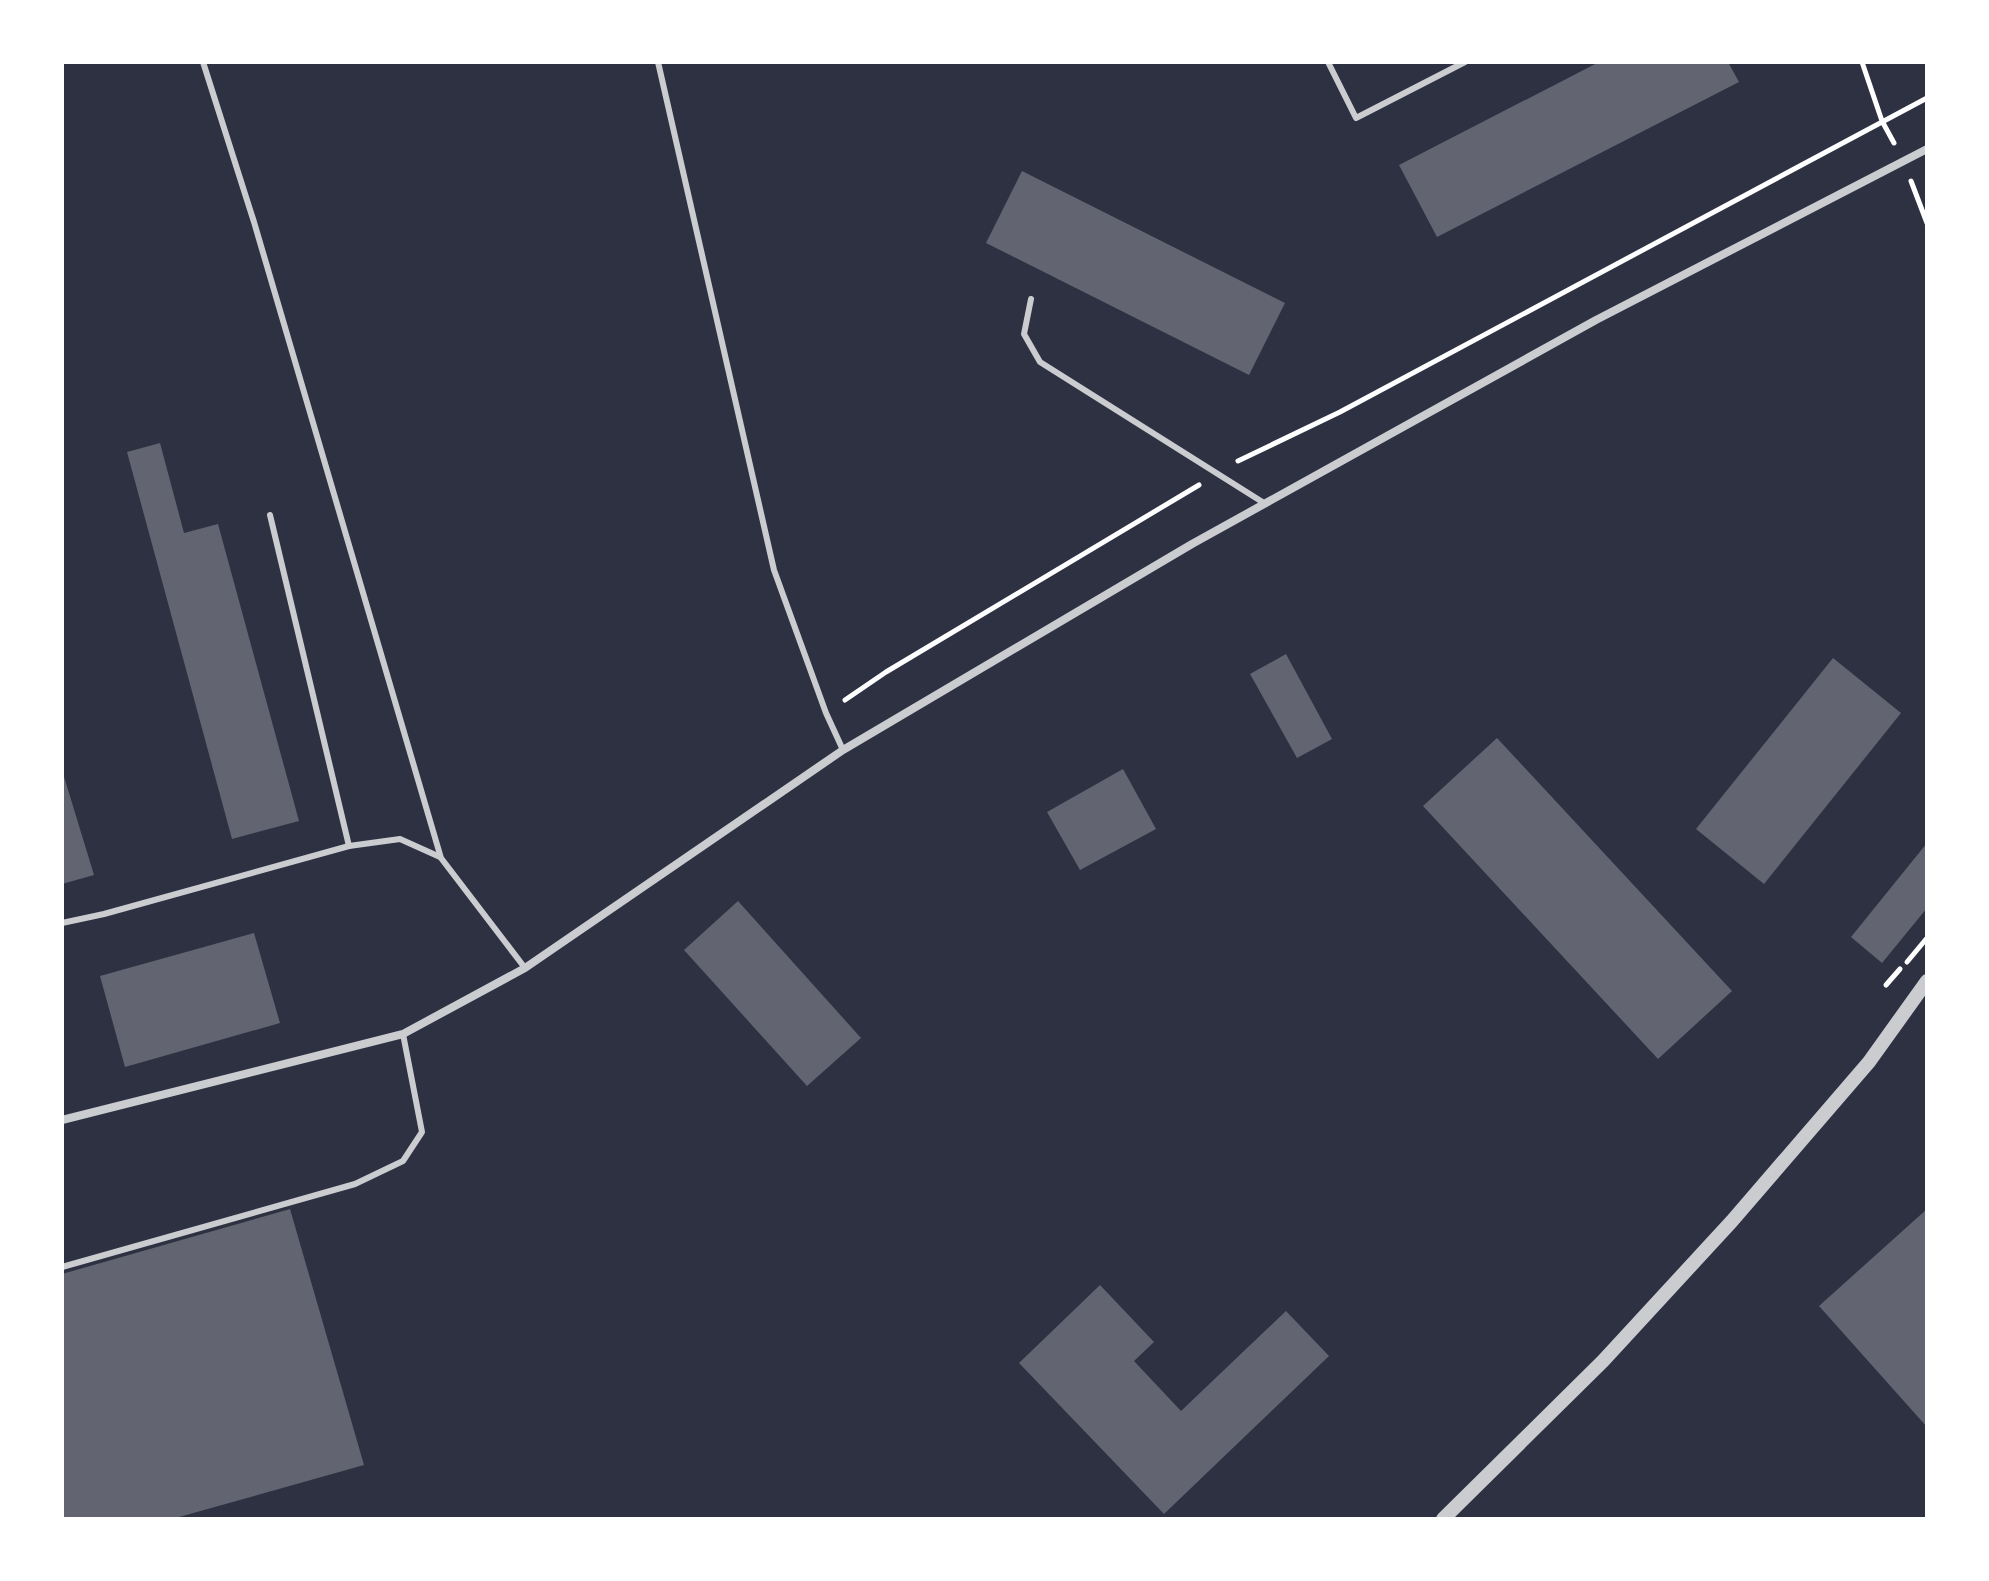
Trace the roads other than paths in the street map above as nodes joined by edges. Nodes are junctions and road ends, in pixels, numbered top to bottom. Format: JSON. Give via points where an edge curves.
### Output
{"nodes":[{"id":1,"x":203,"y":62,"type":"edge"},
{"id":2,"x":658,"y":62,"type":"edge"},
{"id":3,"x":1328,"y":62,"type":"edge"},
{"id":4,"x":1465,"y":62,"type":"edge"},
{"id":5,"x":1927,"y":149,"type":"edge"},
{"id":6,"x":1031,"y":299,"type":"dead end"},
{"id":7,"x":1264,"y":503,"type":"junction"},
{"id":8,"x":270,"y":515,"type":"dead end"},
{"id":9,"x":843,"y":750,"type":"junction"},
{"id":10,"x":349,"y":846,"type":"junction"},
{"id":11,"x":441,"y":858,"type":"junction"},
{"id":12,"x":62,"y":923,"type":"edge"},
{"id":13,"x":525,"y":968,"type":"junction"},
{"id":14,"x":1927,"y":981,"type":"edge"},
{"id":15,"x":403,"y":1034,"type":"junction"},
{"id":16,"x":62,"y":1120,"type":"edge"},
{"id":17,"x":62,"y":1267,"type":"edge"},
{"id":18,"x":1443,"y":1519,"type":"edge"}],
"edges":[{"from":1,"to":11,"type":"lane"},
{"from":2,"to":9,"type":"lane","via":[[774,570]]},
{"from":3,"to":4,"type":"lane","via":[[1356,118]]},
{"from":5,"to":7,"type":"street","via":[[1596,320]]},
{"from":6,"to":7,"type":"lane","via":[[1024,334],[1040,362]]},
{"from":7,"to":9,"type":"street"},
{"from":8,"to":10,"type":"lane"},
{"from":9,"to":13,"type":"street"},
{"from":10,"to":11,"type":"lane","via":[[400,839]]},
{"from":10,"to":12,"type":"lane"},
{"from":11,"to":13,"type":"lane"},
{"from":13,"to":15,"type":"street"},
{"from":14,"to":18,"type":"street","via":[[1869,1062],[1732,1221],[1603,1361]]},
{"from":15,"to":16,"type":"street"},
{"from":15,"to":17,"type":"lane","via":[[422,1132],[403,1161],[355,1184]]}]}
